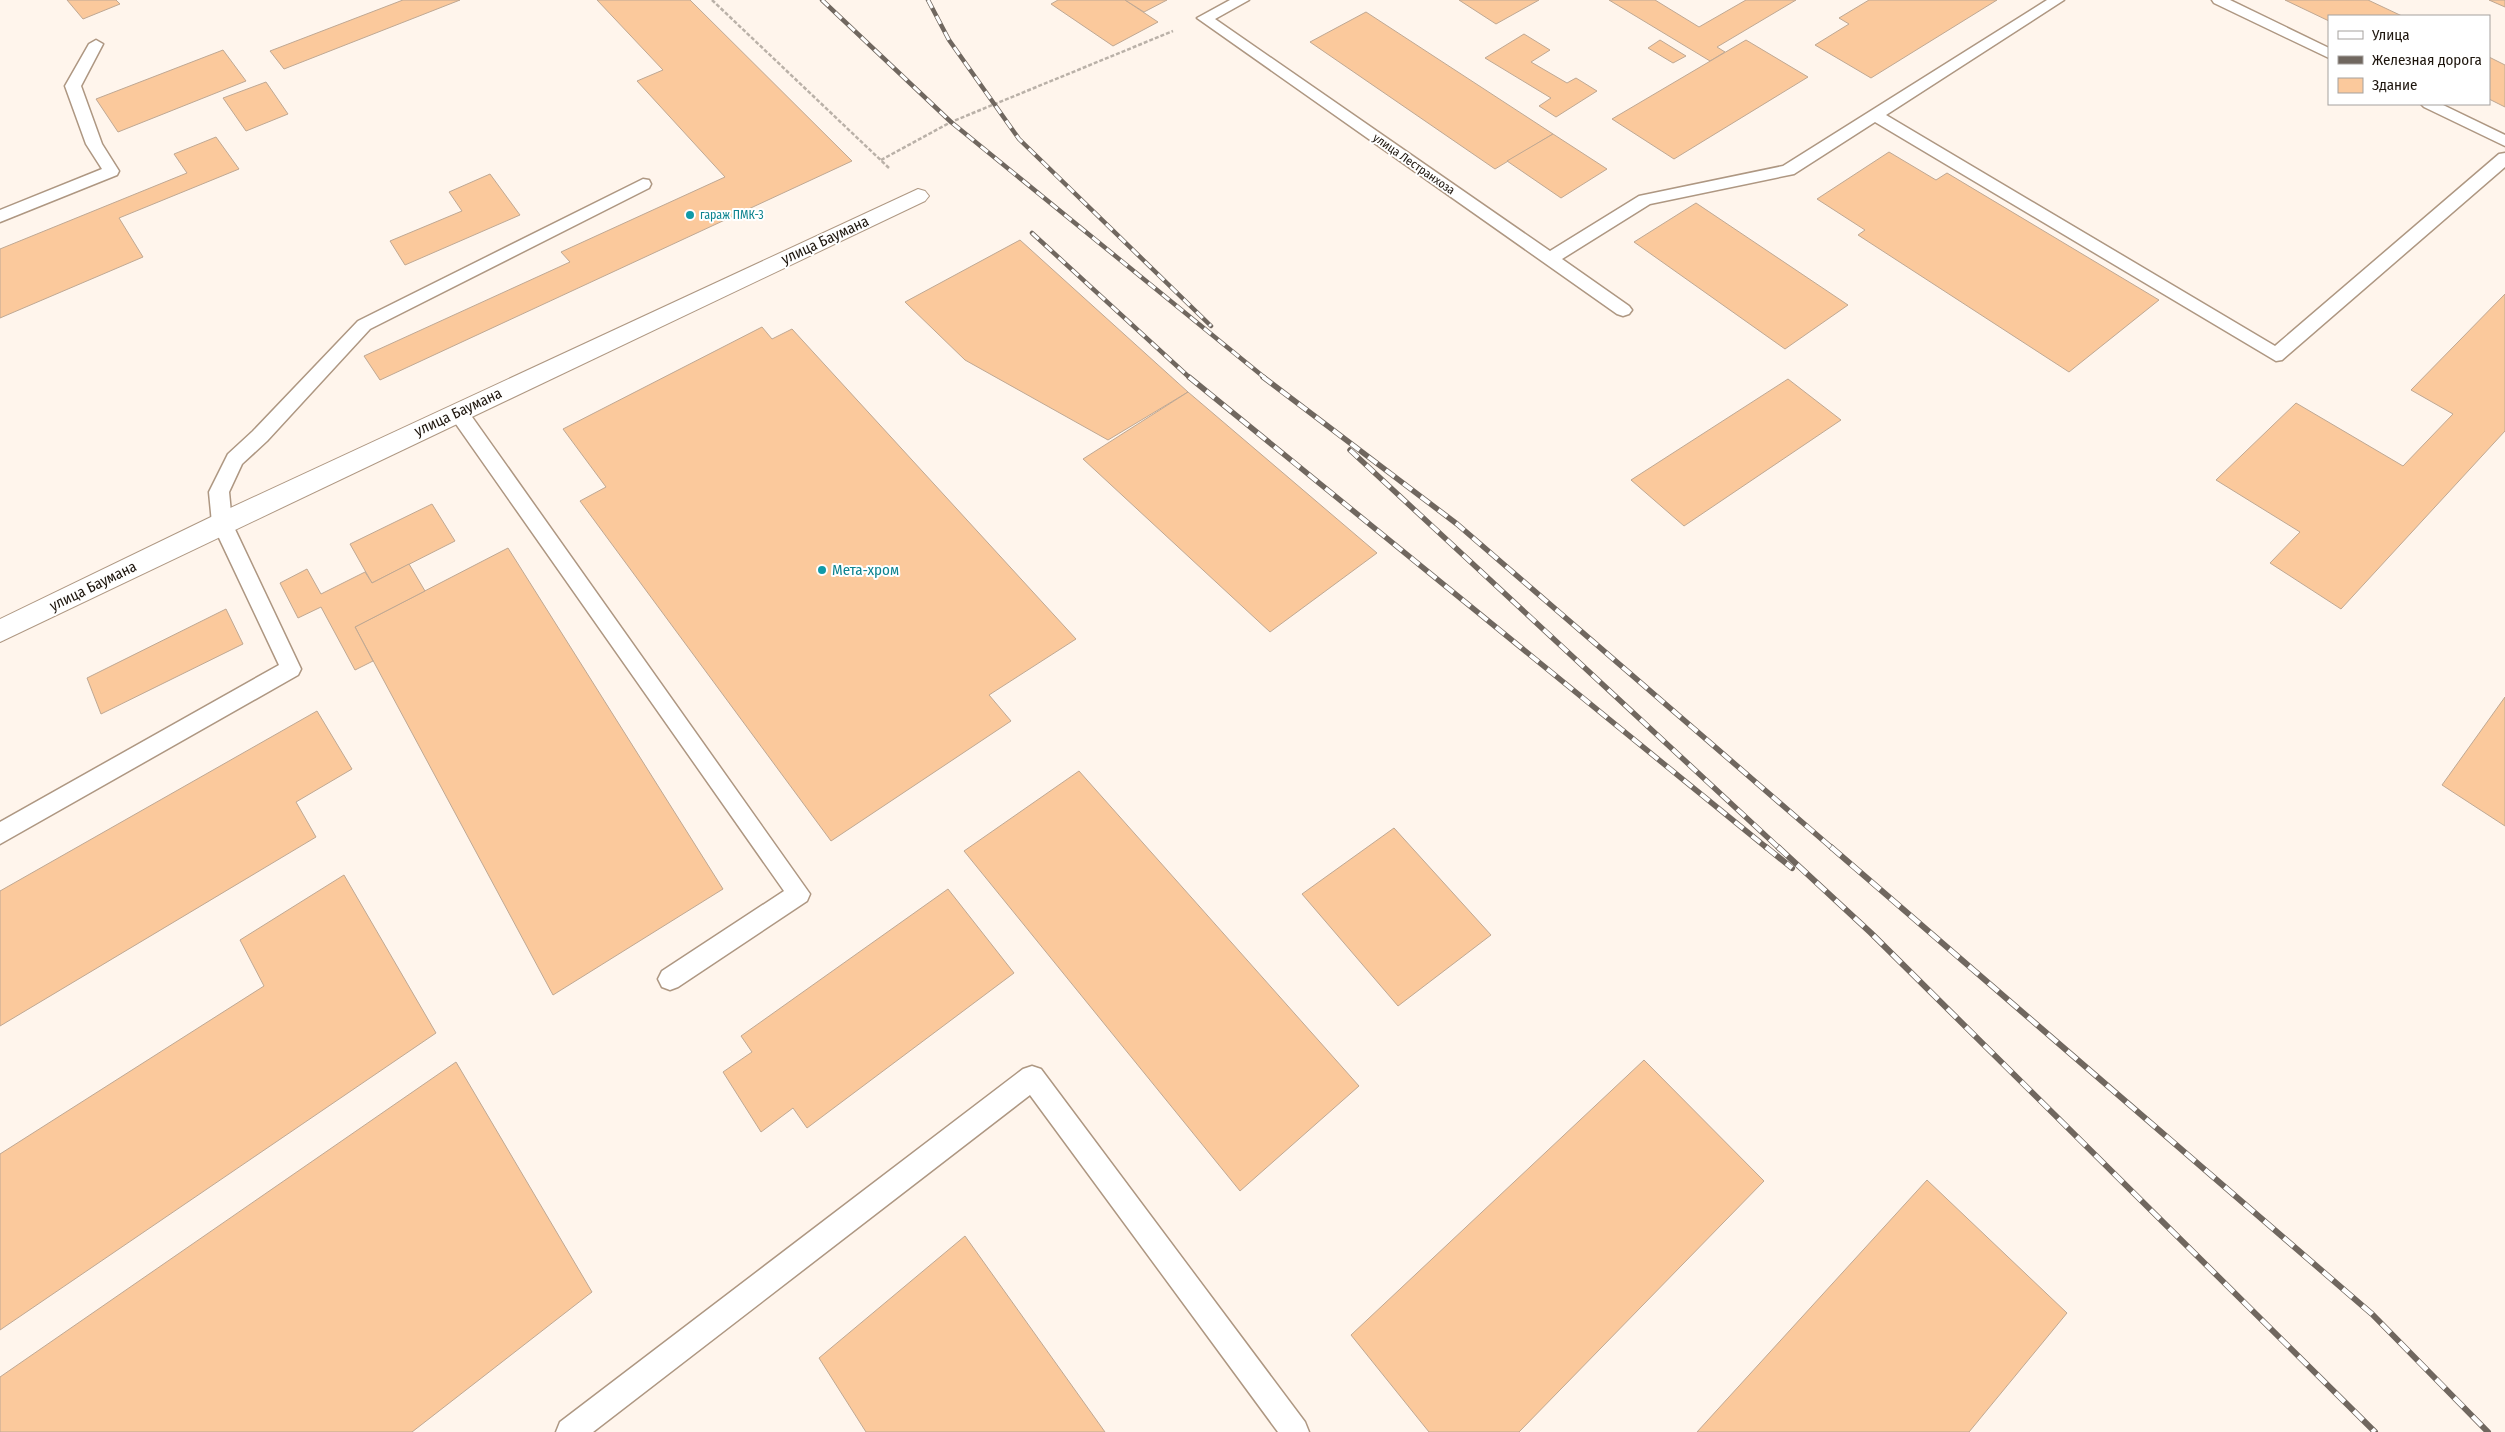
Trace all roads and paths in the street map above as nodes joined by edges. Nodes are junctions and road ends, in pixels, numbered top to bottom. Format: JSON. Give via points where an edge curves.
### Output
{"nodes":[{"id":1,"x":712,"y":0,"type":"edge"},
{"id":2,"x":1242,"y":0,"type":"edge"},
{"id":3,"x":2057,"y":0,"type":"edge"},
{"id":4,"x":2219,"y":0,"type":"edge"},
{"id":5,"x":1204,"y":18,"type":"junction"},
{"id":6,"x":96,"y":44,"type":"dead end"},
{"id":7,"x":2328,"y":54,"type":"edge"},
{"id":8,"x":2431,"y":105,"type":"edge"},
{"id":9,"x":1875,"y":115,"type":"junction"},
{"id":10,"x":2505,"y":142,"type":"edge"},
{"id":11,"x":2505,"y":158,"type":"edge"},
{"id":12,"x":643,"y":184,"type":"dead end"},
{"id":13,"x":918,"y":196,"type":"dead end"},
{"id":14,"x":0,"y":216,"type":"edge"},
{"id":15,"x":1549,"y":259,"type":"junction"},
{"id":16,"x":1623,"y":310,"type":"dead end"},
{"id":17,"x":458,"y":412,"type":"junction"},
{"id":18,"x":222,"y":523,"type":"junction"},
{"id":19,"x":0,"y":631,"type":"edge"},
{"id":20,"x":0,"y":834,"type":"edge"},
{"id":21,"x":670,"y":979,"type":"dead end"},
{"id":22,"x":570,"y":1432,"type":"edge"},
{"id":23,"x":1295,"y":1432,"type":"edge"}],
"edges":[{"from":1,"to":5,"type":"path","via":[[881,160],[951,122]]},
{"from":2,"to":5,"type":"lane"},
{"from":3,"to":9,"type":"lane"},
{"from":4,"to":7,"type":"lane"},
{"from":5,"to":15,"type":"lane","name":"улица Лестранхоза"},
{"from":6,"to":14,"type":"lane","via":[[74,86],[94,144],[111,171]]},
{"from":8,"to":10,"type":"lane"},
{"from":9,"to":11,"type":"lane","via":[[2276,355]]},
{"from":9,"to":15,"type":"lane","via":[[1788,170],[1645,200]]},
{"from":12,"to":18,"type":"lane","via":[[364,325],[260,436],[235,458],[219,492]]},
{"from":13,"to":17,"type":"street","name":"улица Баумана"},
{"from":15,"to":16,"type":"lane","name":"улица Лестранхоза"},
{"from":17,"to":18,"type":"street","name":"улица Баумана"},
{"from":17,"to":21,"type":"lane","via":[[800,894]]},
{"from":18,"to":19,"type":"street","name":"улица Баумана"},
{"from":18,"to":20,"type":"lane","via":[[291,669]]},
{"from":22,"to":23,"type":"lane","via":[[1032,1078]]}]}
